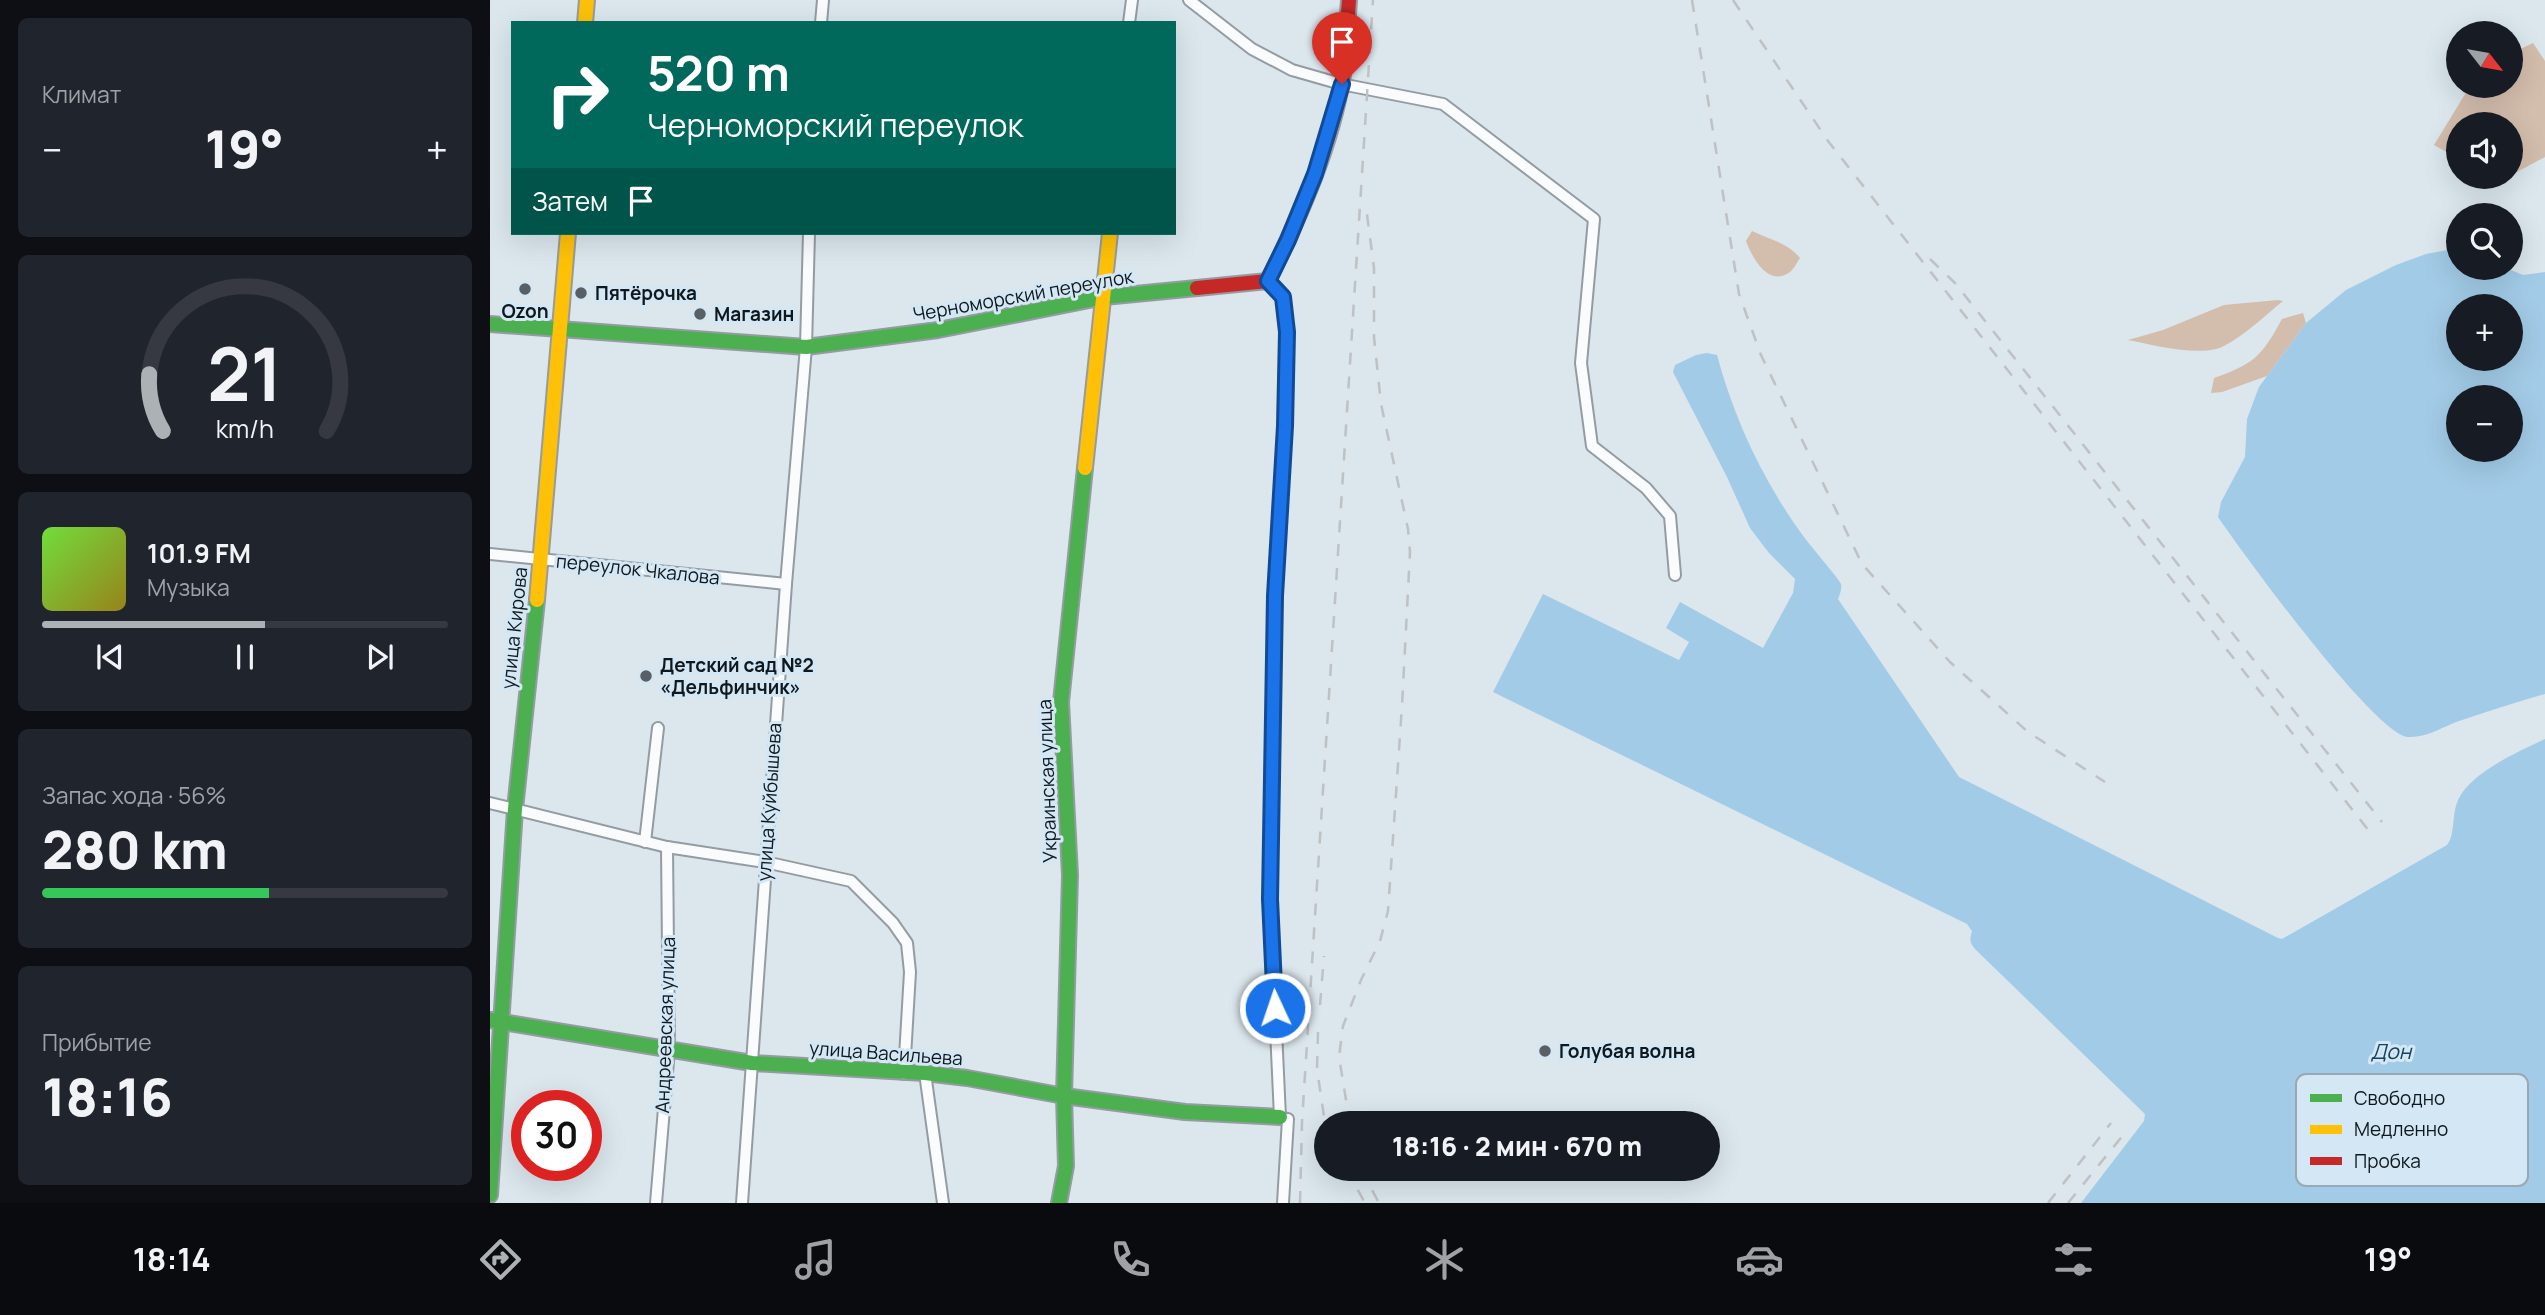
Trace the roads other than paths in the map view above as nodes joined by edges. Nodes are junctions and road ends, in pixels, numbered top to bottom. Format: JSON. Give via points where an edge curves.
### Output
{"nodes":[{"id":1,"x":587,"y":0,"type":"edge"},
{"id":2,"x":823,"y":0,"type":"edge"},
{"id":3,"x":1132,"y":0,"type":"edge"},
{"id":4,"x":1189,"y":0,"type":"edge"},
{"id":5,"x":1349,"y":0,"type":"edge"},
{"id":6,"x":585,"y":21,"type":"edge"},
{"id":7,"x":821,"y":21,"type":"edge"},
{"id":8,"x":1129,"y":21,"type":"edge"},
{"id":9,"x":1342,"y":84,"type":"junction"},
{"id":10,"x":568,"y":235,"type":"edge"},
{"id":11,"x":809,"y":235,"type":"edge"},
{"id":12,"x":1110,"y":235,"type":"edge"},
{"id":13,"x":1268,"y":281,"type":"junction"},
{"id":14,"x":1104,"y":297,"type":"junction"},
{"id":15,"x":490,"y":324,"type":"edge"},
{"id":16,"x":560,"y":328,"type":"junction"},
{"id":17,"x":806,"y":347,"type":"junction"},
{"id":18,"x":490,"y":554,"type":"edge"},
{"id":19,"x":541,"y":559,"type":"junction"},
{"id":20,"x":1675,"y":575,"type":"dead end"},
{"id":21,"x":786,"y":584,"type":"junction"},
{"id":22,"x":658,"y":728,"type":"dead end"},
{"id":23,"x":490,"y":803,"type":"edge"},
{"id":24,"x":515,"y":809,"type":"junction"},
{"id":25,"x":645,"y":842,"type":"junction"},
{"id":26,"x":667,"y":847,"type":"junction"},
{"id":27,"x":765,"y":862,"type":"junction"},
{"id":28,"x":497,"y":1021,"type":"edge"},
{"id":29,"x":668,"y":1050,"type":"junction"},
{"id":30,"x":752,"y":1063,"type":"junction"},
{"id":31,"x":926,"y":1073,"type":"junction"},
{"id":32,"x":904,"y":1074,"type":"junction"},
{"id":33,"x":1064,"y":1096,"type":"junction"},
{"id":34,"x":1284,"y":1118,"type":"junction"},
{"id":35,"x":490,"y":1195,"type":"edge"},
{"id":36,"x":656,"y":1203,"type":"edge"},
{"id":37,"x":742,"y":1203,"type":"edge"},
{"id":38,"x":943,"y":1203,"type":"edge"},
{"id":39,"x":1059,"y":1203,"type":"edge"},
{"id":40,"x":1283,"y":1203,"type":"edge"}],
"edges":[{"from":1,"to":6,"type":"street"},
{"from":2,"to":7,"type":"street"},
{"from":3,"to":8,"type":"street"},
{"from":4,"to":9,"type":"street","via":[[1252,49],[1292,70]]},
{"from":5,"to":9,"type":"street"},
{"from":9,"to":13,"type":"street","via":[[1315,174]]},
{"from":9,"to":20,"type":"street","via":[[1443,104],[1594,219],[1581,363],[1592,446],[1646,488],[1670,516]]},
{"from":10,"to":16,"type":"street","name":"улица Кирова"},
{"from":11,"to":17,"type":"street","name":"улица Куйбышева"},
{"from":12,"to":14,"type":"street","name":"Украинская улица"},
{"from":13,"to":14,"type":"street","name":"Черноморский переулок"},
{"from":13,"to":34,"type":"street","via":[[1283,297],[1287,332],[1275,596],[1270,899]]},
{"from":14,"to":17,"type":"street","name":"Черноморский переулок","via":[[938,330]]},
{"from":14,"to":33,"type":"street","name":"Украинская улица","via":[[1061,702],[1070,875]]},
{"from":15,"to":16,"type":"street","name":"Черноморский переулок"},
{"from":16,"to":17,"type":"street","name":"Черноморский переулок"},
{"from":16,"to":19,"type":"street","name":"улица Кирова"},
{"from":17,"to":21,"type":"street","name":"улица Куйбышева"},
{"from":18,"to":19,"type":"street","name":"переулок Чкалова"},
{"from":19,"to":21,"type":"street","name":"переулок Чкалова"},
{"from":19,"to":24,"type":"street","name":"улица Кирова"},
{"from":21,"to":27,"type":"street","name":"улица Куйбышева"},
{"from":22,"to":25,"type":"street"},
{"from":23,"to":24,"type":"street"},
{"from":24,"to":25,"type":"street"},
{"from":24,"to":28,"type":"street","name":"улица Кирова"},
{"from":25,"to":26,"type":"street"},
{"from":26,"to":27,"type":"street"},
{"from":26,"to":29,"type":"street","name":"Андреевская улица"},
{"from":27,"to":30,"type":"street","name":"улица Куйбышева"},
{"from":27,"to":32,"type":"street","via":[[851,881],[893,922],[907,943],[910,972]]},
{"from":28,"to":29,"type":"street","name":"улица Васильева"},
{"from":28,"to":35,"type":"street","name":"улица Кирова"},
{"from":29,"to":30,"type":"street","name":"улица Васильева"},
{"from":29,"to":36,"type":"street","name":"Андреевская улица"},
{"from":30,"to":32,"type":"street","name":"улица Васильева"},
{"from":30,"to":37,"type":"street","name":"улица Куйбышева"},
{"from":31,"to":32,"type":"street","name":"улица Васильева"},
{"from":31,"to":33,"type":"street","name":"улица Васильева"},
{"from":31,"to":38,"type":"street"},
{"from":33,"to":34,"type":"street","name":"улица Васильева","via":[[1185,1112]]},
{"from":33,"to":39,"type":"street","name":"Украинская улица","via":[[1066,1166]]},
{"from":34,"to":40,"type":"street"}]}
